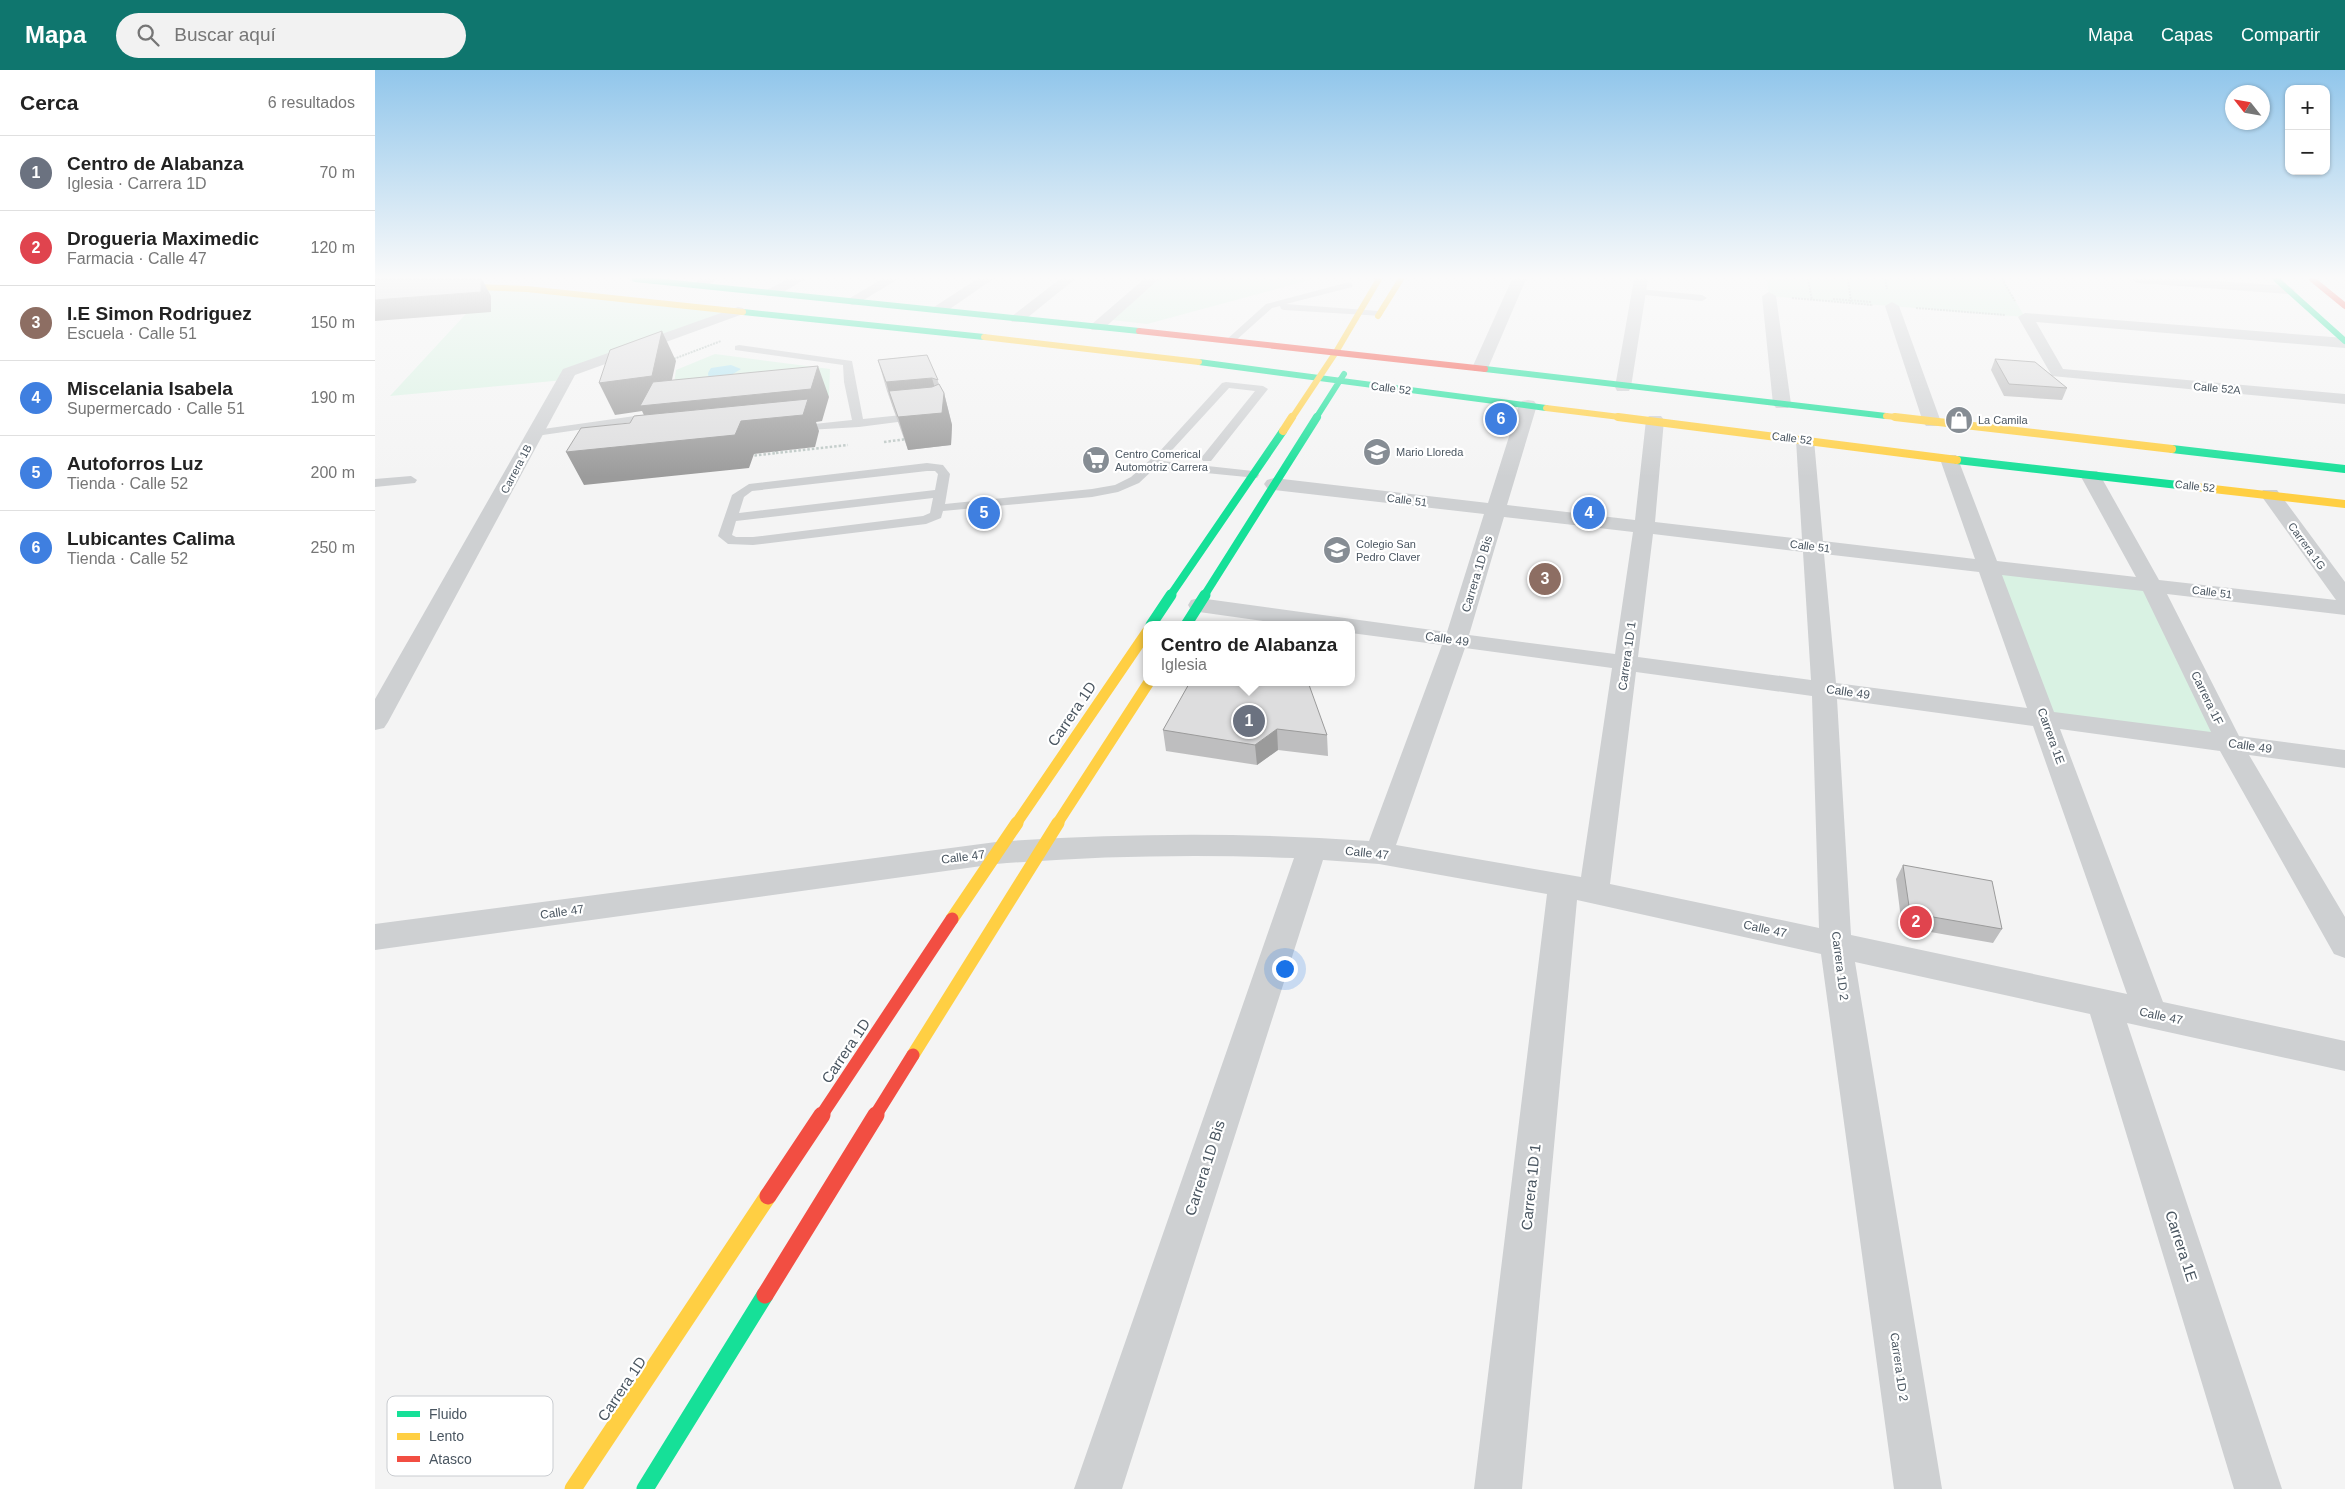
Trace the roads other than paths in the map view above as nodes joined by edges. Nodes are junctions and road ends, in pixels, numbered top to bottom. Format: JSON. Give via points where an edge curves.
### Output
{"nodes":[{"id":1,"x":643,"y":345,"type":"edge"},
{"id":2,"x":1062,"y":345,"type":"edge"},
{"id":3,"x":1173,"y":345,"type":"edge"},
{"id":4,"x":1264,"y":345,"type":"edge"},
{"id":5,"x":1340,"y":345,"type":"edge"},
{"id":6,"x":1361,"y":345,"type":"edge"},
{"id":7,"x":1490,"y":345,"type":"edge"},
{"id":8,"x":1630,"y":345,"type":"edge"},
{"id":9,"x":1779,"y":345,"type":"edge"},
{"id":10,"x":1901,"y":345,"type":"edge"},
{"id":11,"x":2042,"y":345,"type":"edge"},
{"id":12,"x":739,"y":348,"type":"dead end"},
{"id":13,"x":1336,"y":352,"type":"junction"},
{"id":14,"x":1136,"y":353,"type":"junction"},
{"id":15,"x":1355,"y":354,"type":"junction"},
{"id":16,"x":1480,"y":368,"type":"junction"},
{"id":17,"x":1321,"y":375,"type":"junction"},
{"id":18,"x":1339,"y":382,"type":"junction"},
{"id":19,"x":1623,"y":387,"type":"junction"},
{"id":20,"x":2345,"y":399,"type":"edge"},
{"id":21,"x":1782,"y":404,"type":"junction"},
{"id":22,"x":1528,"y":405,"type":"junction"},
{"id":23,"x":934,"y":414,"type":"edge"},
{"id":24,"x":1655,"y":420,"type":"junction"},
{"id":25,"x":1932,"y":422,"type":"junction"},
{"id":26,"x":859,"y":424,"type":"junction"},
{"id":27,"x":647,"y":430,"type":"edge"},
{"id":28,"x":781,"y":430,"type":"edge"},
{"id":29,"x":535,"y":433,"type":"junction"},
{"id":30,"x":1805,"y":440,"type":"junction"},
{"id":31,"x":1164,"y":453,"type":"junction"},
{"id":32,"x":1207,"y":458,"type":"junction"},
{"id":33,"x":1949,"y":458,"type":"junction"},
{"id":34,"x":1153,"y":464,"type":"junction"},
{"id":35,"x":1260,"y":464,"type":"junction"},
{"id":36,"x":2345,"y":469,"type":"edge"},
{"id":37,"x":1253,"y":475,"type":"junction"},
{"id":38,"x":2090,"y":475,"type":"junction"},
{"id":39,"x":411,"y":480,"type":"dead end"},
{"id":40,"x":375,"y":483,"type":"edge"},
{"id":41,"x":1274,"y":484,"type":"junction"},
{"id":42,"x":941,"y":493,"type":"junction"},
{"id":43,"x":2270,"y":494,"type":"junction"},
{"id":44,"x":2345,"y":504,"type":"edge"},
{"id":45,"x":939,"y":508,"type":"junction"},
{"id":46,"x":1496,"y":510,"type":"junction"},
{"id":47,"x":731,"y":518,"type":"junction"},
{"id":48,"x":1644,"y":527,"type":"junction"},
{"id":49,"x":1814,"y":546,"type":"junction"},
{"id":50,"x":1989,"y":566,"type":"junction"},
{"id":51,"x":2151,"y":585,"type":"junction"},
{"id":52,"x":2343,"y":595,"type":"edge"},
{"id":53,"x":1199,"y":605,"type":"junction"},
{"id":54,"x":1154,"y":621,"type":"edge"},
{"id":55,"x":1189,"y":621,"type":"edge"},
{"id":56,"x":1315,"y":621,"type":"edge"},
{"id":57,"x":1355,"y":627,"type":"edge"},
{"id":58,"x":1143,"y":638,"type":"edge"},
{"id":59,"x":1456,"y":640,"type":"junction"},
{"id":60,"x":1627,"y":663,"type":"junction"},
{"id":61,"x":1146,"y":686,"type":"edge"},
{"id":62,"x":1824,"y":689,"type":"junction"},
{"id":63,"x":2045,"y":718,"type":"junction"},
{"id":64,"x":375,"y":722,"type":"edge"},
{"id":65,"x":2229,"y":743,"type":"junction"},
{"id":66,"x":2345,"y":759,"type":"edge"},
{"id":67,"x":1312,"y":848,"type":"junction"},
{"id":68,"x":1041,"y":849,"type":"junction"},
{"id":69,"x":996,"y":853,"type":"junction"},
{"id":70,"x":1379,"y":854,"type":"junction"},
{"id":71,"x":1579,"y":888,"type":"junction"},
{"id":72,"x":375,"y":937,"type":"edge"},
{"id":73,"x":1836,"y":945,"type":"junction"},
{"id":74,"x":2345,"y":945,"type":"edge"},
{"id":75,"x":2104,"y":1004,"type":"junction"},
{"id":76,"x":2151,"y":1014,"type":"junction"},
{"id":77,"x":2345,"y":1056,"type":"edge"},
{"id":78,"x":573,"y":1489,"type":"edge"},
{"id":79,"x":645,"y":1489,"type":"edge"},
{"id":80,"x":1098,"y":1489,"type":"edge"},
{"id":81,"x":1499,"y":1489,"type":"edge"},
{"id":82,"x":1918,"y":1489,"type":"edge"},
{"id":83,"x":2258,"y":1489,"type":"edge"}],
"edges":[{"from":1,"to":29,"type":"street","name":"Carrera 1B","via":[[569,372]]},
{"from":2,"to":14,"type":"main road","name":"Calle 52"},
{"from":3,"to":14,"type":"main road","via":[[1160,352]]},
{"from":4,"to":13,"type":"main road"},
{"from":5,"to":13,"type":"main road"},
{"from":6,"to":15,"type":"main road"},
{"from":7,"to":16,"type":"street"},
{"from":8,"to":19,"type":"street"},
{"from":9,"to":21,"type":"street"},
{"from":10,"to":25,"type":"street"},
{"from":11,"to":20,"type":"street","name":"Calle 52A","via":[[2058,373]]},
{"from":12,"to":26,"type":"lane","via":[[848,363]]},
{"from":13,"to":15,"type":"main road"},
{"from":13,"to":17,"type":"main road"},
{"from":14,"to":17,"type":"main road","name":"Calle 52"},
{"from":15,"to":16,"type":"main road"},
{"from":15,"to":17,"type":"main road"},
{"from":15,"to":18,"type":"main road"},
{"from":16,"to":19,"type":"main road"},
{"from":17,"to":18,"type":"main road","name":"Calle 52"},
{"from":17,"to":35,"type":"main road"},
{"from":18,"to":22,"type":"main road","name":"Calle 52"},
{"from":18,"to":41,"type":"main road"},
{"from":19,"to":21,"type":"main road"},
{"from":21,"to":25,"type":"main road"},
{"from":22,"to":24,"type":"main road","name":"Calle 52"},
{"from":22,"to":46,"type":"street","name":"Carrera 1D Bis"},
{"from":23,"to":26,"type":"lane"},
{"from":24,"to":30,"type":"main road","name":"Calle 52"},
{"from":24,"to":48,"type":"street","name":"Carrera 1D 1"},
{"from":25,"to":36,"type":"main road"},
{"from":26,"to":28,"type":"lane"},
{"from":27,"to":29,"type":"lane","via":[[656,415]]},
{"from":29,"to":64,"type":"street","name":"Carrera 1B"},
{"from":30,"to":33,"type":"main road","name":"Calle 52"},
{"from":30,"to":49,"type":"street","name":"Carrera 1D 2"},
{"from":31,"to":32,"type":"lane"},
{"from":31,"to":32,"type":"lane","via":[[1226,385],[1263,389]]},
{"from":31,"to":34,"type":"lane"},
{"from":32,"to":35,"type":"lane"},
{"from":33,"to":38,"type":"main road","name":"Calle 52"},
{"from":33,"to":50,"type":"street","name":"Carrera 1E"},
{"from":34,"to":37,"type":"lane"},
{"from":34,"to":45,"type":"lane","via":[[1135,480],[1118,488]]},
{"from":35,"to":37,"type":"main road"},
{"from":37,"to":54,"type":"main road"},
{"from":38,"to":43,"type":"main road","name":"Calle 52"},
{"from":38,"to":51,"type":"street","name":"Carrera 1F"},
{"from":39,"to":40,"type":"lane"},
{"from":41,"to":46,"type":"street","name":"Calle 51"},
{"from":41,"to":53,"type":"main road"},
{"from":42,"to":45,"type":"lane"},
{"from":42,"to":47,"type":"lane"},
{"from":42,"to":47,"type":"lane","via":[[944,474],[939,468],[927,467],[749,488],[738,495]]},
{"from":43,"to":44,"type":"main road","name":"Calle 52"},
{"from":43,"to":52,"type":"street","name":"Carrera 1G"},
{"from":45,"to":47,"type":"lane","via":[[937,515],[926,520],[753,541],[733,541],[725,536]]},
{"from":46,"to":48,"type":"street","name":"Calle 51"},
{"from":46,"to":59,"type":"street","name":"Carrera 1D Bis"},
{"from":48,"to":49,"type":"street","name":"Calle 51"},
{"from":48,"to":60,"type":"street","name":"Carrera 1D 1"},
{"from":49,"to":50,"type":"street","name":"Calle 51"},
{"from":49,"to":62,"type":"street","name":"Carrera 1D 2"},
{"from":50,"to":51,"type":"street","name":"Calle 51"},
{"from":50,"to":63,"type":"street","name":"Carrera 1E"},
{"from":51,"to":52,"type":"street","name":"Calle 51"},
{"from":51,"to":65,"type":"street","name":"Carrera 1F"},
{"from":53,"to":55,"type":"main road"},
{"from":53,"to":56,"type":"street"},
{"from":57,"to":59,"type":"street","name":"Calle 49"},
{"from":58,"to":69,"type":"main road","name":"Carrera 1D"},
{"from":59,"to":60,"type":"street","name":"Calle 49"},
{"from":59,"to":70,"type":"street","name":"Carrera 1D Bis"},
{"from":60,"to":62,"type":"street","name":"Calle 49"},
{"from":60,"to":71,"type":"street","name":"Carrera 1D 1"},
{"from":61,"to":68,"type":"main road"},
{"from":62,"to":63,"type":"street","name":"Calle 49"},
{"from":62,"to":73,"type":"street","name":"Carrera 1D 2"},
{"from":63,"to":65,"type":"street","name":"Calle 49"},
{"from":63,"to":76,"type":"street","name":"Carrera 1E"},
{"from":65,"to":66,"type":"street","name":"Calle 49"},
{"from":65,"to":74,"type":"street","name":"Carrera 1F"},
{"from":67,"to":68,"type":"street","name":"Calle 47","via":[[1199,844]]},
{"from":67,"to":70,"type":"street","name":"Calle 47"},
{"from":67,"to":80,"type":"street","name":"Carrera 1D Bis"},
{"from":68,"to":69,"type":"street","name":"Calle 47"},
{"from":68,"to":79,"type":"main road"},
{"from":69,"to":72,"type":"street","name":"Calle 47"},
{"from":69,"to":78,"type":"main road","name":"Carrera 1D"},
{"from":70,"to":71,"type":"street","name":"Calle 47"},
{"from":71,"to":73,"type":"street","name":"Calle 47"},
{"from":71,"to":81,"type":"street","name":"Carrera 1D 1"},
{"from":73,"to":75,"type":"street","name":"Calle 47"},
{"from":73,"to":82,"type":"street","name":"Carrera 1D 2"},
{"from":75,"to":76,"type":"street","name":"Calle 47"},
{"from":75,"to":83,"type":"street","name":"Carrera 1E"},
{"from":76,"to":77,"type":"street","name":"Calle 47"}]}
